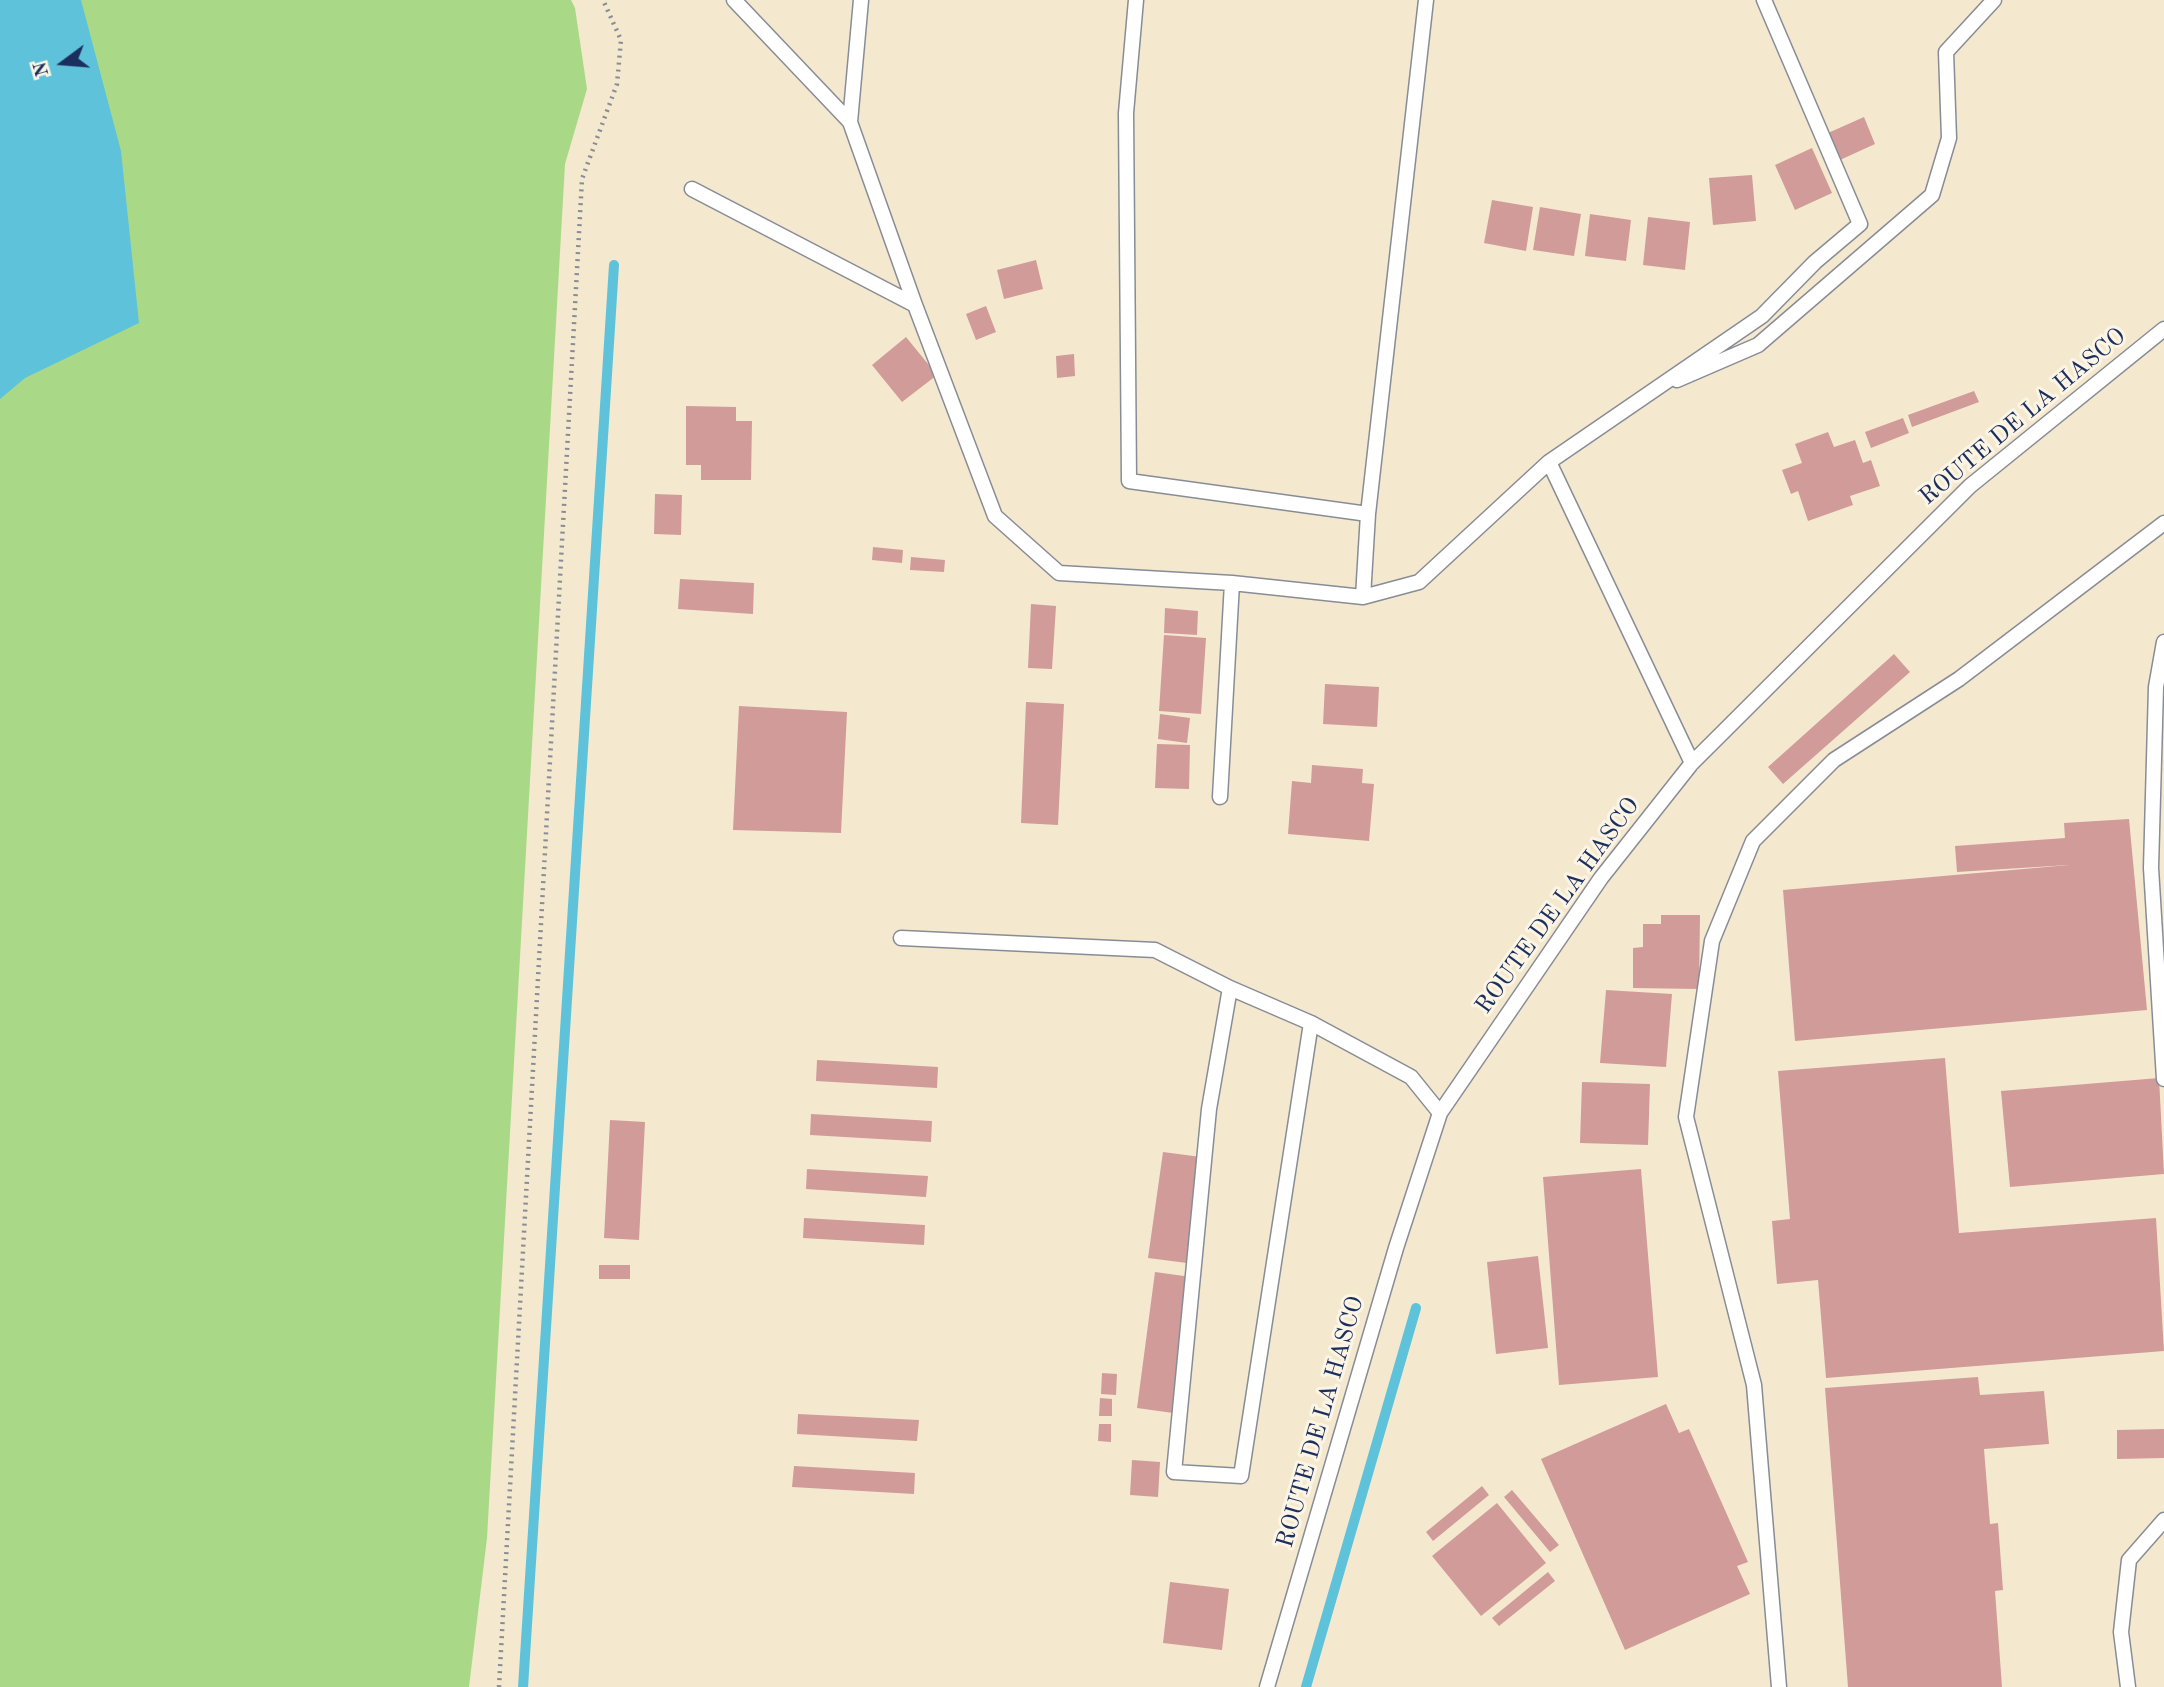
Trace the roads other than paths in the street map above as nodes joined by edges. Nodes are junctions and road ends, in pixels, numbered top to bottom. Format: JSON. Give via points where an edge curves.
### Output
{"nodes":[{"id":1,"x":734,"y":0,"type":"edge"},
{"id":2,"x":861,"y":0,"type":"edge"},
{"id":3,"x":1136,"y":0,"type":"edge"},
{"id":4,"x":1426,"y":0,"type":"edge"},
{"id":5,"x":1764,"y":0,"type":"edge"},
{"id":6,"x":1994,"y":0,"type":"edge"},
{"id":7,"x":850,"y":122,"type":"junction"},
{"id":8,"x":692,"y":189,"type":"dead end"},
{"id":9,"x":915,"y":305,"type":"junction"},
{"id":10,"x":2164,"y":329,"type":"edge"},
{"id":11,"x":1640,"y":397,"type":"junction"},
{"id":12,"x":1549,"y":462,"type":"junction"},
{"id":13,"x":1368,"y":514,"type":"junction"},
{"id":14,"x":2164,"y":523,"type":"edge"},
{"id":15,"x":1232,"y":583,"type":"junction"},
{"id":16,"x":1363,"y":597,"type":"junction"},
{"id":17,"x":2164,"y":642,"type":"edge"},
{"id":18,"x":1692,"y":763,"type":"junction"},
{"id":19,"x":1220,"y":797,"type":"dead end"},
{"id":20,"x":901,"y":938,"type":"dead end"},
{"id":21,"x":1230,"y":988,"type":"junction"},
{"id":22,"x":1311,"y":1023,"type":"junction"},
{"id":23,"x":2164,"y":1079,"type":"edge"},
{"id":24,"x":1440,"y":1113,"type":"junction"},
{"id":25,"x":2164,"y":1520,"type":"edge"},
{"id":26,"x":1267,"y":1687,"type":"edge"},
{"id":27,"x":1779,"y":1687,"type":"edge"},
{"id":28,"x":2128,"y":1687,"type":"edge"}],
"edges":[{"from":1,"to":7,"type":"lane"},
{"from":2,"to":7,"type":"lane"},
{"from":3,"to":13,"type":"lane","via":[[1126,113],[1129,481]]},
{"from":4,"to":13,"type":"lane"},
{"from":5,"to":11,"type":"lane","via":[[1860,224],[1762,316]]},
{"from":6,"to":11,"type":"lane","via":[[1947,52],[1949,138],[1932,195],[1758,345]]},
{"from":7,"to":9,"type":"lane"},
{"from":8,"to":9,"type":"lane"},
{"from":9,"to":15,"type":"lane","via":[[995,516],[1059,573]]},
{"from":10,"to":18,"type":"lane","name":"ROUTE DE LA HASCO","via":[[1970,486]]},
{"from":11,"to":12,"type":"lane"},
{"from":12,"to":16,"type":"lane","via":[[1419,582]]},
{"from":12,"to":18,"type":"lane"},
{"from":13,"to":16,"type":"lane"},
{"from":14,"to":27,"type":"lane","via":[[1959,679],[1834,760],[1753,841],[1712,941],[1686,1117],[1754,1385]]},
{"from":15,"to":16,"type":"lane"},
{"from":15,"to":19,"type":"lane"},
{"from":17,"to":23,"type":"lane","via":[[2156,687],[2151,868]]},
{"from":18,"to":24,"type":"lane","name":"ROUTE DE LA HASCO","via":[[1601,878]]},
{"from":20,"to":21,"type":"lane","via":[[1155,950]]},
{"from":21,"to":22,"type":"lane"},
{"from":21,"to":22,"type":"lane","via":[[1209,1109],[1174,1472],[1241,1476]]},
{"from":22,"to":24,"type":"lane","via":[[1411,1077]]},
{"from":24,"to":26,"type":"lane","name":"ROUTE DE LA HASCO"},
{"from":25,"to":28,"type":"lane","via":[[2129,1560],[2121,1632]]}]}
